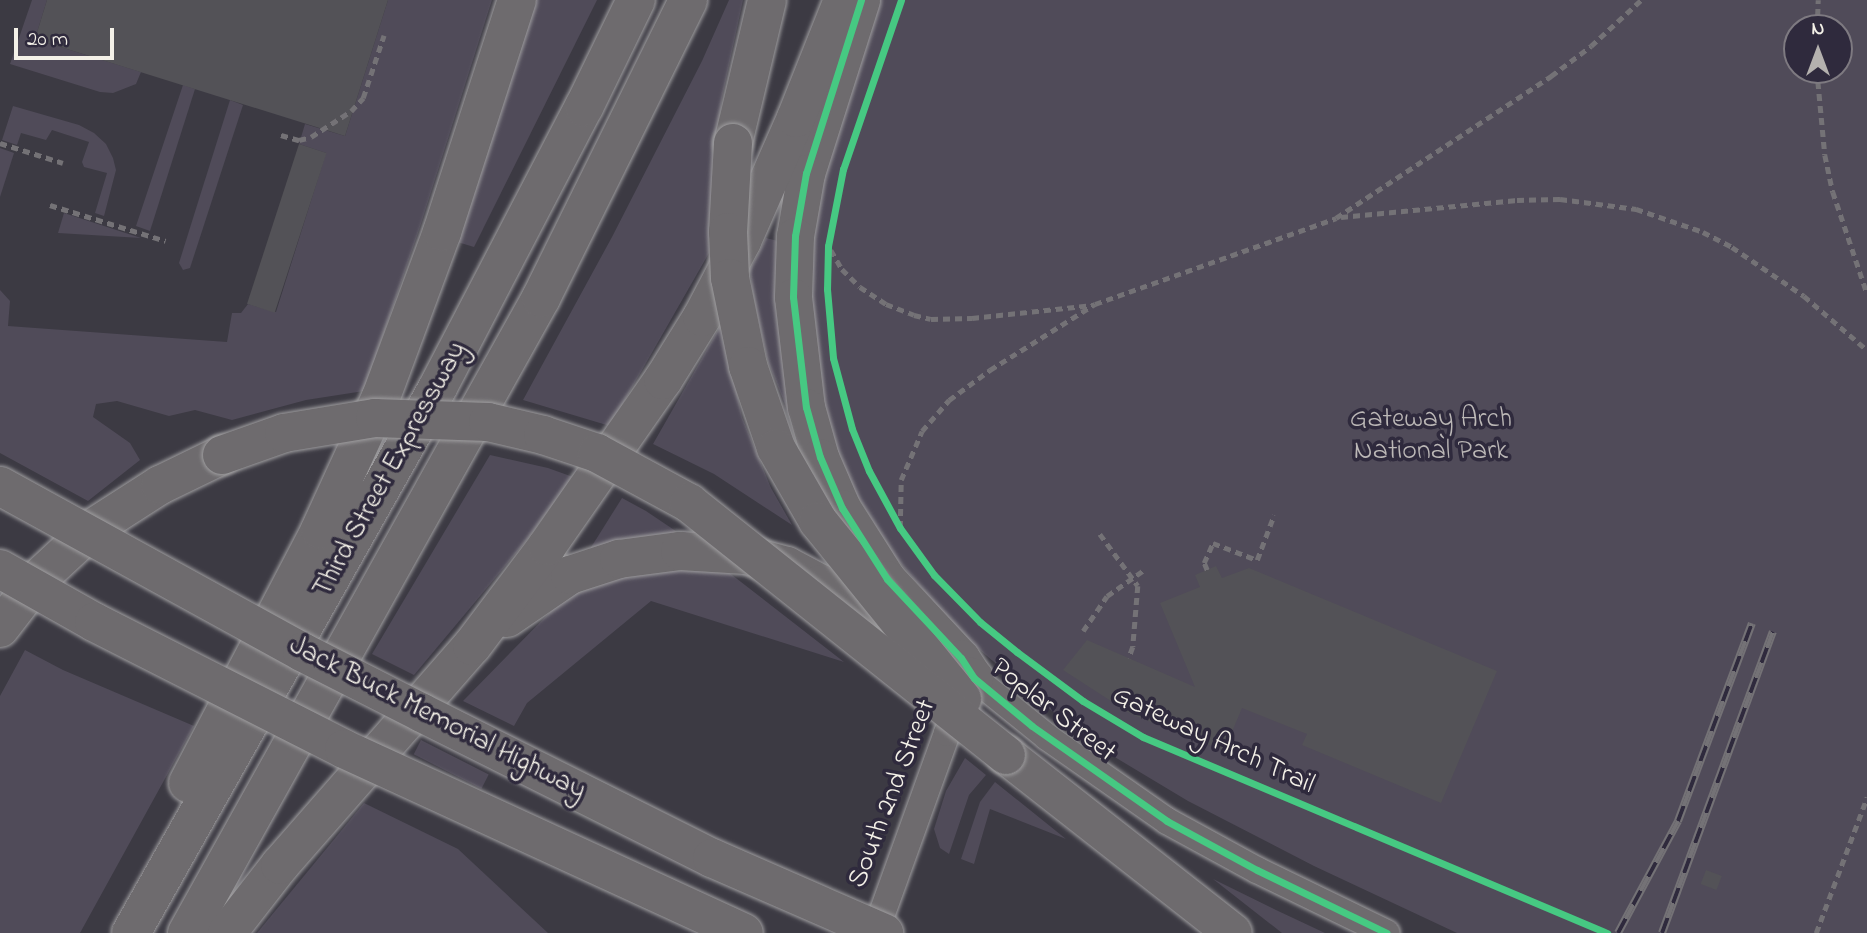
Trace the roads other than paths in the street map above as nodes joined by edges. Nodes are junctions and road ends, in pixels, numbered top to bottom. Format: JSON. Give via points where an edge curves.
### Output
{"nodes":[{"id":1,"x":517,"y":0,"type":"edge"},
{"id":2,"x":636,"y":0,"type":"edge"},
{"id":3,"x":688,"y":0,"type":"edge"},
{"id":4,"x":766,"y":0,"type":"edge"},
{"id":5,"x":776,"y":0,"type":"edge"},
{"id":6,"x":842,"y":0,"type":"edge"},
{"id":7,"x":861,"y":0,"type":"edge"},
{"id":8,"x":755,"y":40,"type":"junction"},
{"id":9,"x":0,"y":486,"type":"edge"},
{"id":10,"x":0,"y":569,"type":"edge"},
{"id":11,"x":0,"y":628,"type":"edge"},
{"id":12,"x":472,"y":646,"type":"junction"},
{"id":13,"x":974,"y":678,"type":"junction"},
{"id":14,"x":1006,"y":755,"type":"junction"},
{"id":15,"x":132,"y":931,"type":"edge"},
{"id":16,"x":187,"y":933,"type":"edge"},
{"id":17,"x":227,"y":933,"type":"edge"},
{"id":18,"x":744,"y":933,"type":"edge"},
{"id":19,"x":875,"y":933,"type":"edge"},
{"id":20,"x":884,"y":933,"type":"edge"},
{"id":21,"x":1233,"y":933,"type":"edge"},
{"id":22,"x":1387,"y":933,"type":"edge"}],
"edges":[{"from":1,"to":15,"type":"highway","via":[[442,232],[381,397],[314,541],[192,774]]},
{"from":2,"to":15,"type":"highway","name":"Third Street Expressway","via":[[438,387]]},
{"from":3,"to":16,"type":"highway","name":"Third Street Expressway","via":[[541,298]]},
{"from":4,"to":8,"type":"highway"},
{"from":5,"to":8,"type":"highway"},
{"from":6,"to":12,"type":"highway","via":[[742,241],[702,317],[620,443]]},
{"from":7,"to":13,"type":"street","name":"Poplar Street","via":[[806,173],[795,236],[794,309],[806,407],[820,457],[842,508],[887,579]]},
{"from":8,"to":14,"type":"highway","bridge":true,"via":[[733,143],[730,278],[748,366],[776,448],[818,521]]},
{"from":9,"to":20,"type":"highway","name":"Jack Buck Memorial Highway","bridge":true,"via":[[290,646],[422,713],[712,858]]},
{"from":10,"to":18,"type":"highway","bridge":true,"via":[[344,749]]},
{"from":11,"to":14,"type":"highway","bridge":true,"via":[[37,580],[93,528],[160,485],[222,455],[284,433],[375,418],[488,422],[597,453],[689,503]]},
{"from":12,"to":13,"type":"highway","via":[[523,606],[590,567],[649,554],[715,551],[787,566],[860,610],[914,656]]},
{"from":12,"to":17,"type":"highway","via":[[298,844]]},
{"from":13,"to":19,"type":"street","name":"South 2nd Street","via":[[947,733]]},
{"from":13,"to":22,"type":"street","name":"Poplar Street","via":[[1047,737],[1167,821]]},
{"from":14,"to":21,"type":"highway"}]}
